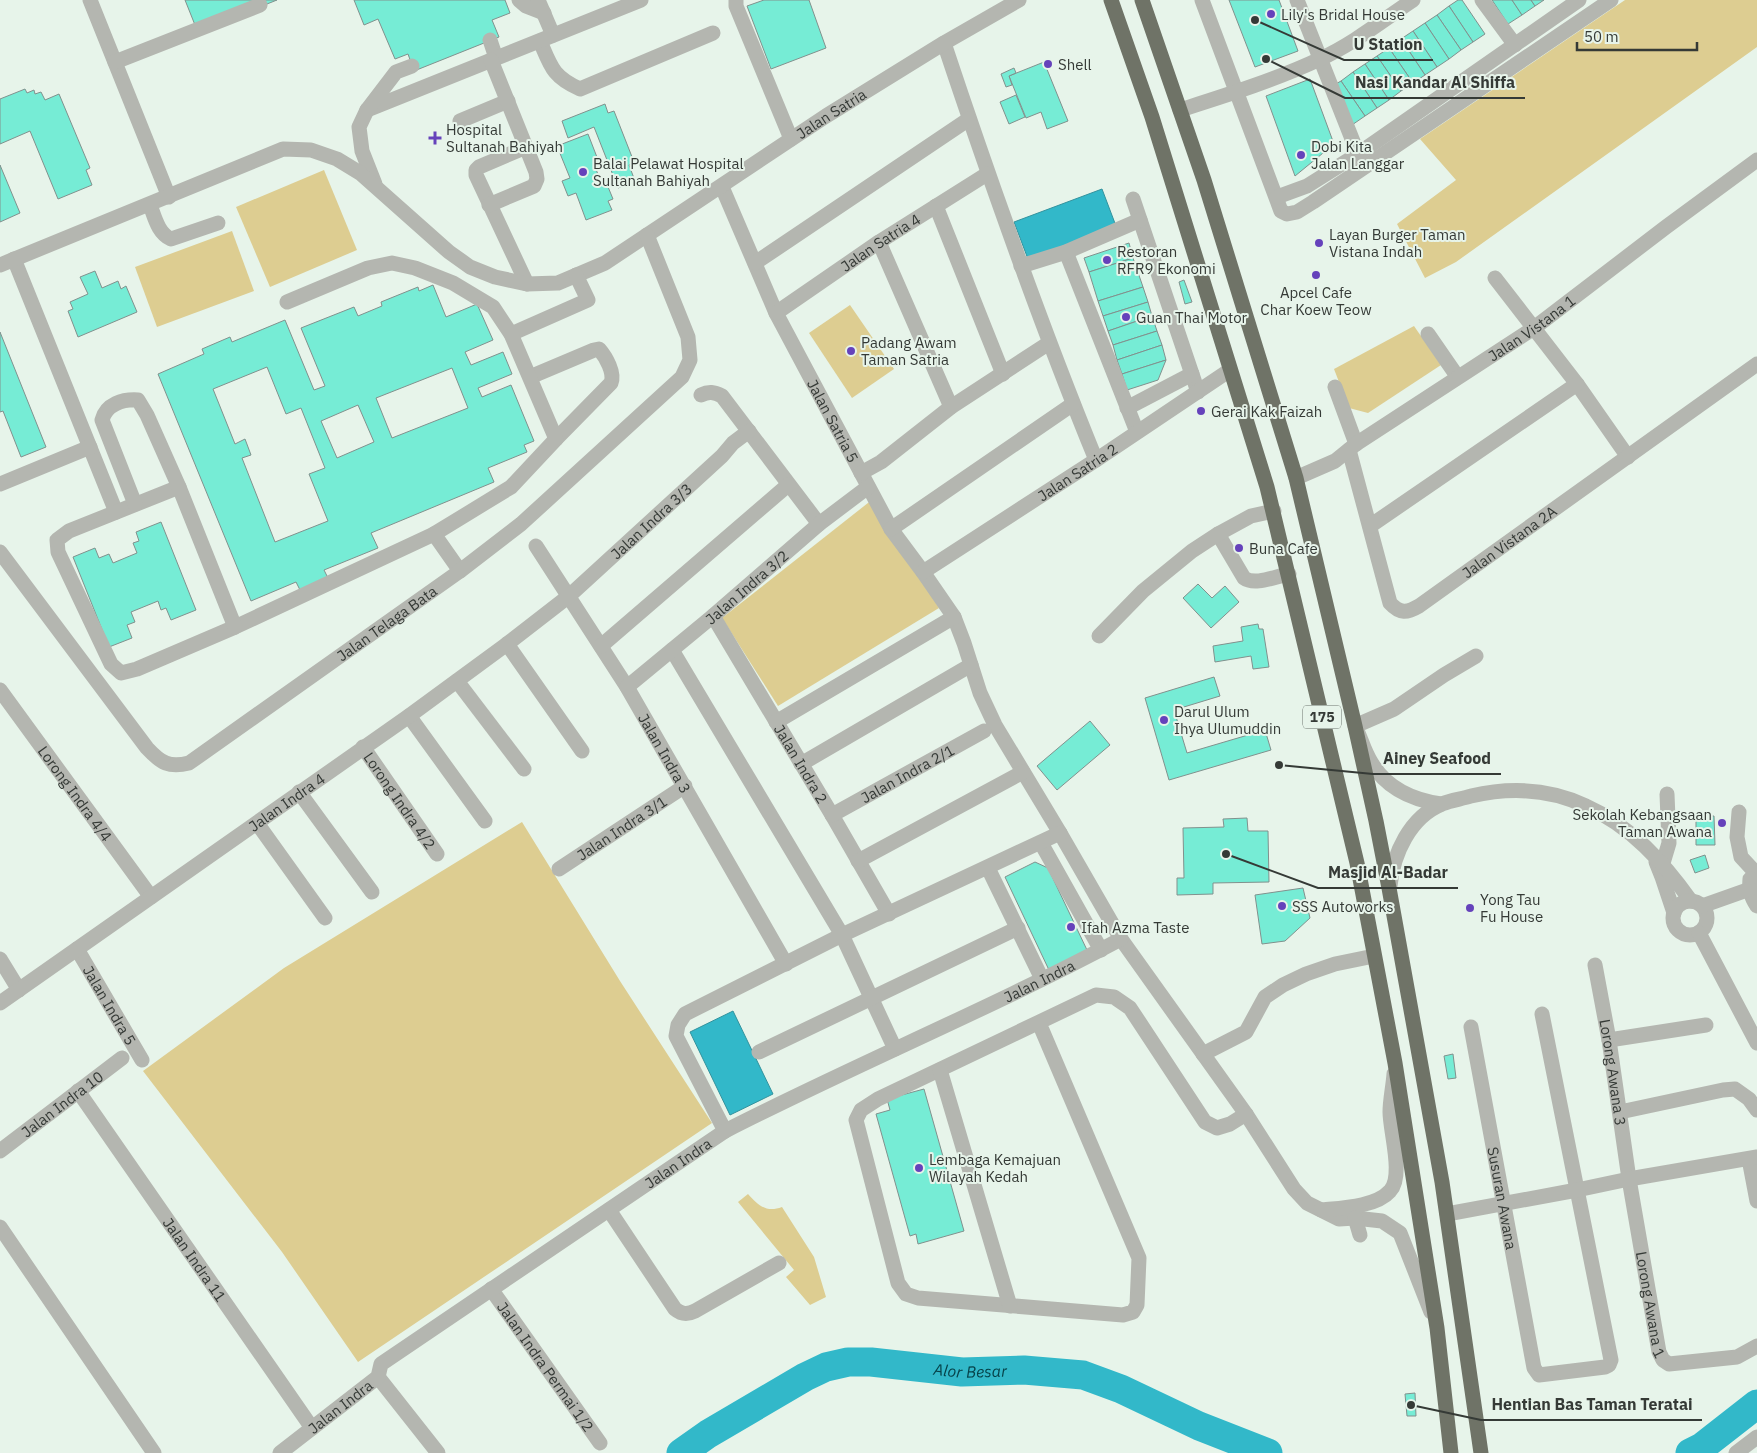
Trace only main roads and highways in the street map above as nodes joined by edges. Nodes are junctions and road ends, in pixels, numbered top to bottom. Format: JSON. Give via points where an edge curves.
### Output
{"nodes":[{"id":1,"x":1111,"y":0,"type":"edge"},
{"id":2,"x":1142,"y":0,"type":"edge"},
{"id":3,"x":1451,"y":1453,"type":"edge"},
{"id":4,"x":1481,"y":1453,"type":"edge"}],
"edges":[{"from":1,"to":3,"type":"highway","number":"175","via":[[1152,117],[1274,510],[1357,863],[1395,1063],[1437,1328]]},
{"from":2,"to":4,"type":"highway","number":"175","via":[[1226,252],[1296,478],[1355,726],[1389,888],[1447,1214]]}]}
